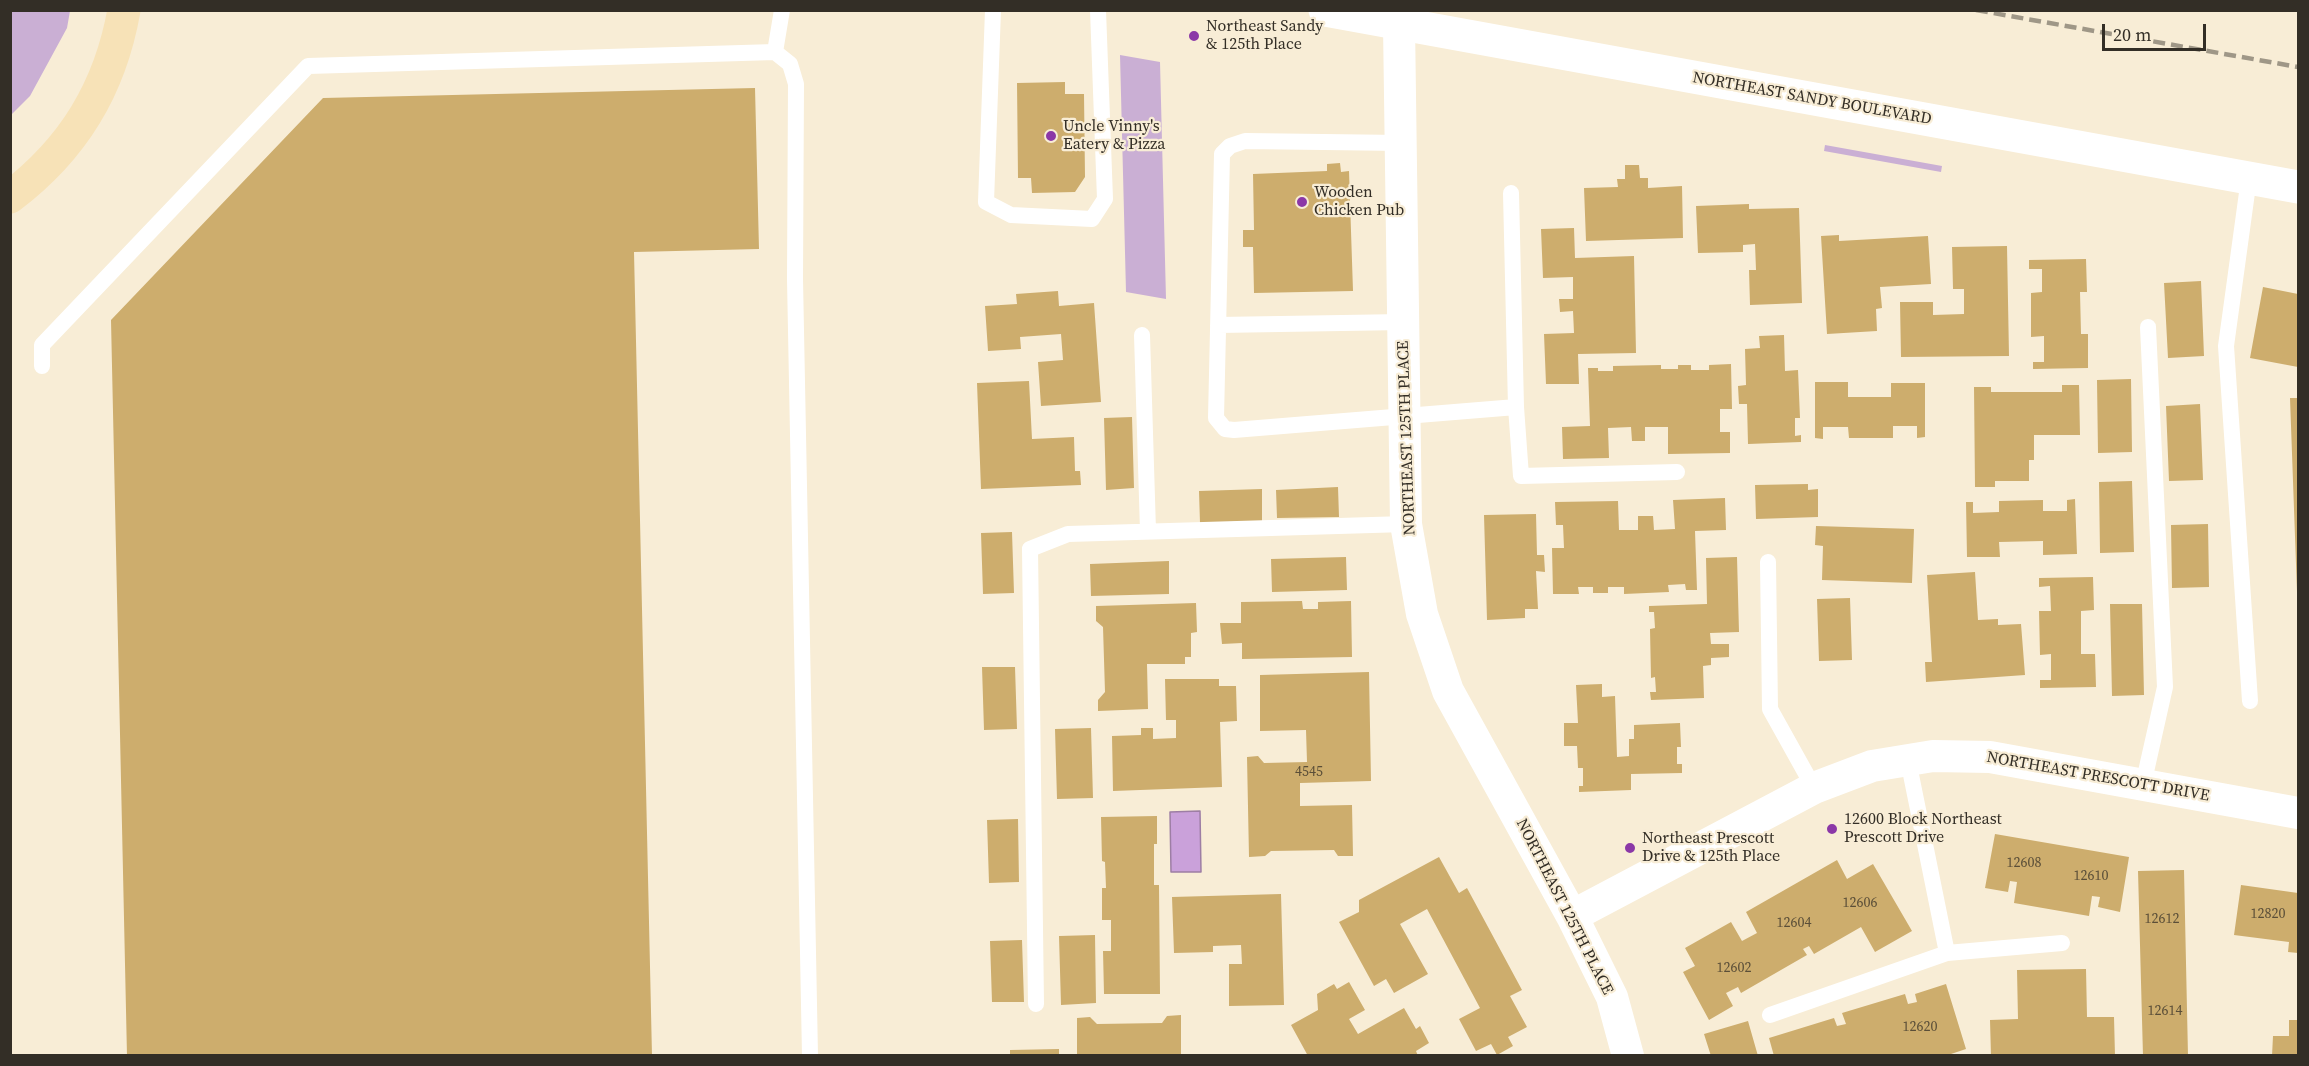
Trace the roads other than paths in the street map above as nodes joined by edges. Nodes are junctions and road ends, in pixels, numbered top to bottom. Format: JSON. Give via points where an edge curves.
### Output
{"nodes":[{"id":1,"x":782,"y":10,"type":"edge"},
{"id":2,"x":993,"y":10,"type":"edge"},
{"id":3,"x":1098,"y":10,"type":"edge"},
{"id":4,"x":1325,"y":10,"type":"edge"},
{"id":5,"x":128,"y":19,"type":"edge"},
{"id":6,"x":1399,"y":24,"type":"junction"},
{"id":7,"x":775,"y":52,"type":"junction"},
{"id":8,"x":1402,"y":143,"type":"junction"},
{"id":9,"x":2249,"y":178,"type":"junction"},
{"id":10,"x":2298,"y":187,"type":"edge"},
{"id":11,"x":1511,"y":193,"type":"dead end"},
{"id":12,"x":10,"y":197,"type":"edge"},
{"id":13,"x":1404,"y":322,"type":"junction"},
{"id":14,"x":1218,"y":325,"type":"junction"},
{"id":15,"x":2148,"y":327,"type":"dead end"},
{"id":16,"x":1142,"y":335,"type":"dead end"},
{"id":17,"x":42,"y":366,"type":"dead end"},
{"id":18,"x":1516,"y":407,"type":"junction"},
{"id":19,"x":1405,"y":415,"type":"junction"},
{"id":20,"x":1677,"y":472,"type":"dead end"},
{"id":21,"x":1406,"y":524,"type":"junction"},
{"id":22,"x":1148,"y":531,"type":"junction"},
{"id":23,"x":1768,"y":562,"type":"dead end"},
{"id":24,"x":2250,"y":701,"type":"dead end"},
{"id":25,"x":1908,"y":760,"type":"junction"},
{"id":26,"x":2143,"y":784,"type":"junction"},
{"id":27,"x":1814,"y":788,"type":"junction"},
{"id":28,"x":2298,"y":813,"type":"edge"},
{"id":29,"x":1572,"y":916,"type":"junction"},
{"id":30,"x":2062,"y":943,"type":"dead end"},
{"id":31,"x":1947,"y":953,"type":"junction"},
{"id":32,"x":1036,"y":1004,"type":"dead end"},
{"id":33,"x":1770,"y":1015,"type":"dead end"},
{"id":34,"x":810,"y":1056,"type":"edge"},
{"id":35,"x":1628,"y":1056,"type":"edge"}],
"edges":[{"from":1,"to":7,"type":"lane"},
{"from":2,"to":3,"type":"lane","via":[[986,202],[1011,215],[1092,219],[1105,199]]},
{"from":4,"to":6,"type":"main road","name":"NORTHEAST SANDY BOULEVARD"},
{"from":5,"to":12,"type":"main road","via":[[82,123],[40,172]]},
{"from":6,"to":8,"type":"street","name":"NORTHEAST 125TH PLACE"},
{"from":6,"to":9,"type":"main road","name":"NORTHEAST SANDY BOULEVARD"},
{"from":7,"to":17,"type":"lane","via":[[308,66],[42,345]]},
{"from":7,"to":34,"type":"lane","via":[[789,64],[796,84],[795,279]]},
{"from":8,"to":13,"type":"street","name":"NORTHEAST 125TH PLACE"},
{"from":8,"to":14,"type":"lane","via":[[1245,141],[1230,146],[1222,154]]},
{"from":9,"to":10,"type":"main road","name":"NORTHEAST SANDY BOULEVARD"},
{"from":9,"to":24,"type":"lane","via":[[2226,346]]},
{"from":11,"to":18,"type":"lane"},
{"from":13,"to":14,"type":"lane"},
{"from":13,"to":19,"type":"street","name":"NORTHEAST 125TH PLACE"},
{"from":14,"to":19,"type":"lane","via":[[1216,418],[1225,429]]},
{"from":15,"to":26,"type":"lane","via":[[2165,687]]},
{"from":16,"to":22,"type":"lane"},
{"from":18,"to":19,"type":"lane"},
{"from":18,"to":20,"type":"lane","via":[[1521,476]]},
{"from":19,"to":21,"type":"street","name":"NORTHEAST 125TH PLACE"},
{"from":21,"to":22,"type":"lane"},
{"from":21,"to":29,"type":"street","name":"NORTHEAST 125TH PLACE","via":[[1422,614],[1448,691]]},
{"from":22,"to":32,"type":"lane","via":[[1068,534],[1030,549]]},
{"from":23,"to":27,"type":"lane","via":[[1770,709]]},
{"from":25,"to":26,"type":"street","name":"NORTHEAST PRESCOTT DRIVE","via":[[1933,756],[1990,757]]},
{"from":25,"to":27,"type":"street","name":"NORTHEAST PRESCOTT DRIVE","via":[[1872,766]]},
{"from":25,"to":31,"type":"lane"},
{"from":26,"to":28,"type":"street","name":"NORTHEAST PRESCOTT DRIVE"},
{"from":27,"to":29,"type":"street","name":"NORTHEAST PRESCOTT DRIVE"},
{"from":29,"to":35,"type":"street","name":"NORTHEAST 125TH PLACE","via":[[1612,997]]},
{"from":30,"to":31,"type":"lane"},
{"from":31,"to":33,"type":"lane"}]}
